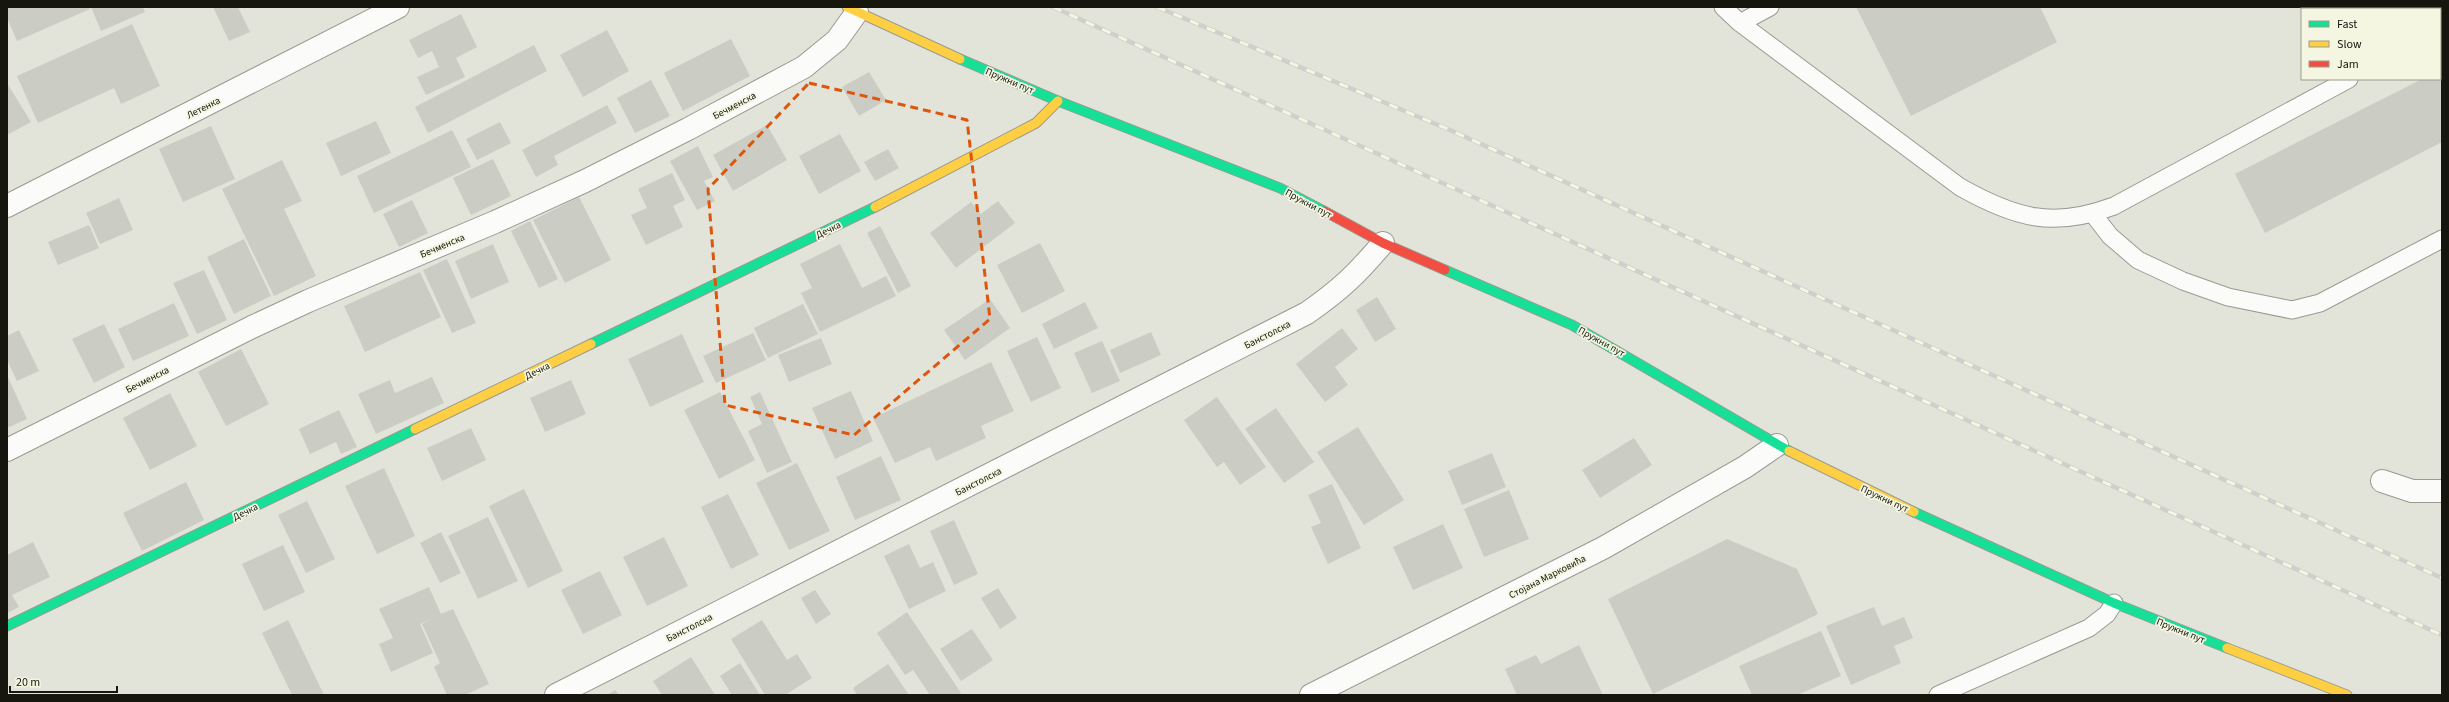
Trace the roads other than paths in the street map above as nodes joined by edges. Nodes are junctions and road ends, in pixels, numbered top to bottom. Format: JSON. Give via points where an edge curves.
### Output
{"nodes":[{"id":1,"x":398,"y":7,"type":"edge"},
{"id":2,"x":1723,"y":7,"type":"edge"},
{"id":3,"x":1770,"y":7,"type":"edge"},
{"id":4,"x":852,"y":9,"type":"edge"},
{"id":5,"x":1740,"y":23,"type":"junction"},
{"id":6,"x":2347,"y":80,"type":"edge"},
{"id":7,"x":1058,"y":101,"type":"junction"},
{"id":8,"x":7,"y":206,"type":"edge"},
{"id":9,"x":2093,"y":214,"type":"junction"},
{"id":10,"x":2442,"y":239,"type":"edge"},
{"id":11,"x":1383,"y":243,"type":"junction"},
{"id":12,"x":1777,"y":445,"type":"junction"},
{"id":13,"x":7,"y":450,"type":"edge"},
{"id":14,"x":2382,"y":481,"type":"dead end"},
{"id":15,"x":2442,"y":491,"type":"edge"},
{"id":16,"x":2114,"y":603,"type":"junction"},
{"id":17,"x":7,"y":626,"type":"edge"},
{"id":18,"x":556,"y":695,"type":"edge"},
{"id":19,"x":1312,"y":695,"type":"edge"},
{"id":20,"x":1938,"y":695,"type":"edge"},
{"id":21,"x":2346,"y":695,"type":"edge"}],
"edges":[{"from":1,"to":8,"type":"street","name":"Летенка"},
{"from":2,"to":5,"type":"lane"},
{"from":3,"to":5,"type":"lane"},
{"from":4,"to":7,"type":"street","name":"Пружни пут","via":[[908,37]]},
{"from":4,"to":13,"type":"street","name":"Бечменска","via":[[837,40],[804,67],[688,129],[585,181],[495,222],[308,301]]},
{"from":5,"to":9,"type":"lane","via":[[1934,169],[1984,201],[2035,218],[2062,219]]},
{"from":6,"to":9,"type":"lane","via":[[2114,206]]},
{"from":7,"to":11,"type":"street","name":"Пружни пут","via":[[1280,188]]},
{"from":7,"to":17,"type":"street","name":"Дечка","via":[[1036,123],[928,180]]},
{"from":9,"to":10,"type":"lane","via":[[2110,236],[2138,260],[2183,281],[2228,297],[2292,310],[2320,303]]},
{"from":11,"to":12,"type":"street","name":"Пружни пут","via":[[1572,325]]},
{"from":11,"to":18,"type":"street","name":"Банстолска","via":[[1340,290],[1307,313]]},
{"from":12,"to":16,"type":"street","name":"Пружни пут","via":[[1844,479]]},
{"from":12,"to":19,"type":"street","name":"Стојана Марковића","via":[[1745,467],[1603,548]]},
{"from":14,"to":15,"type":"street","via":[[2412,491]]},
{"from":16,"to":20,"type":"lane","via":[[2107,614],[2089,628]]},
{"from":16,"to":21,"type":"street","name":"Пружни пут"}]}
